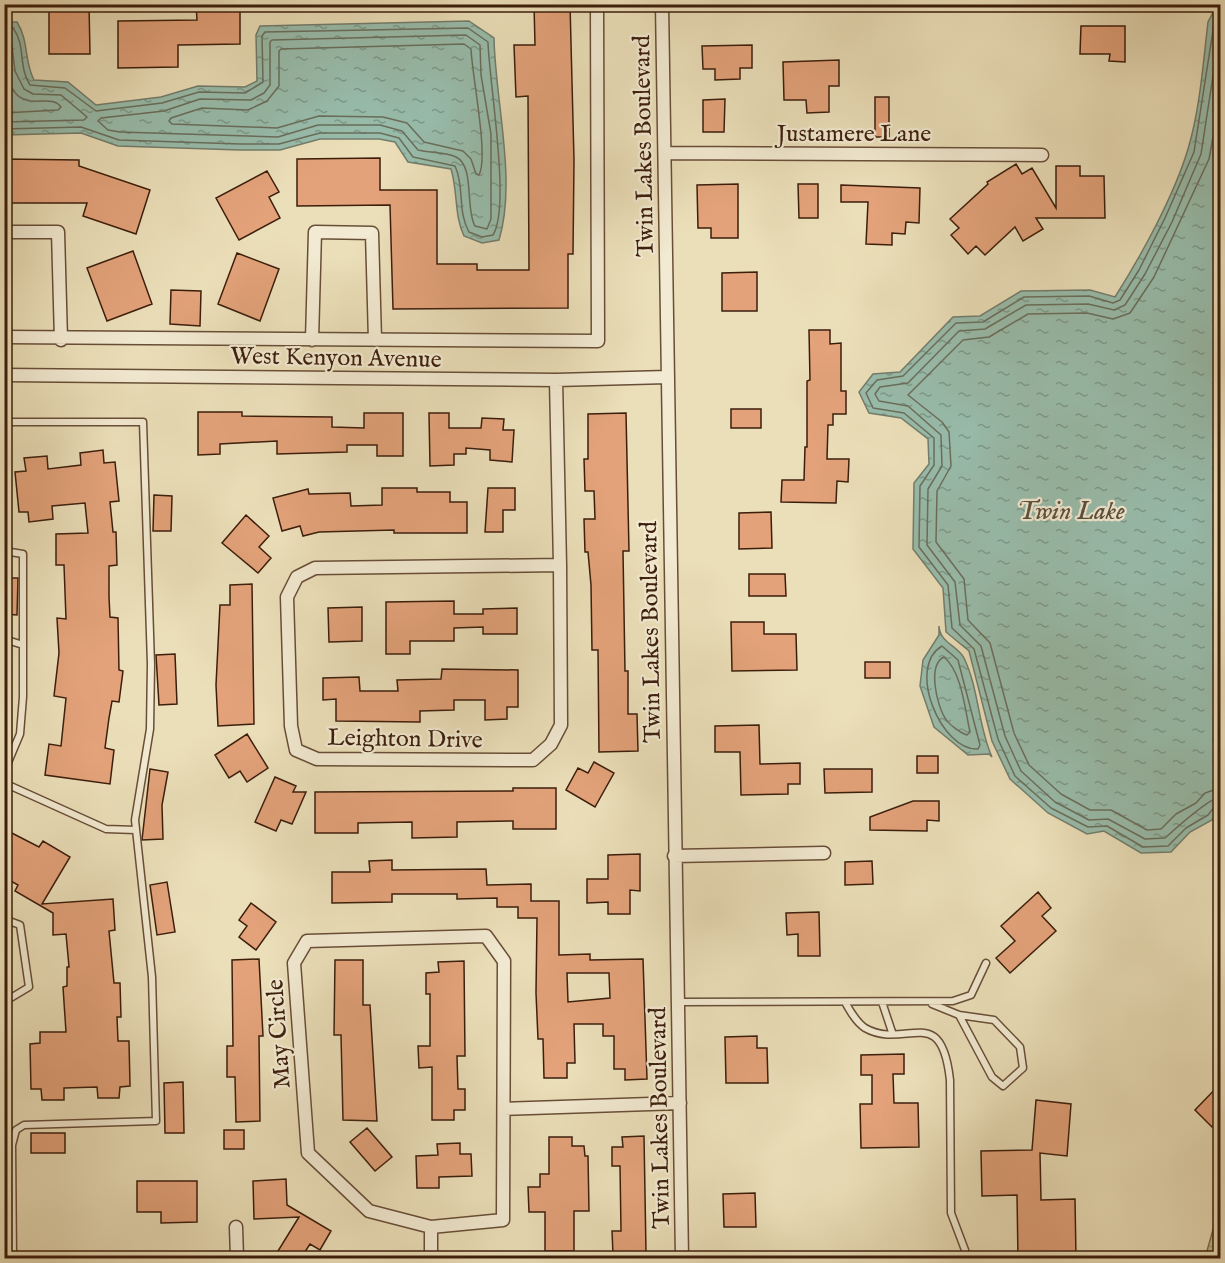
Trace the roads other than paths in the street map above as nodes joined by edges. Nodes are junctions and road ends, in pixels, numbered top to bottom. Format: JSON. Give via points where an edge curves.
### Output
{"nodes":[{"id":1,"x":597,"y":4,"type":"edge"},
{"id":2,"x":662,"y":4,"type":"edge"},
{"id":3,"x":665,"y":153,"type":"junction"},
{"id":4,"x":1042,"y":155,"type":"dead end"},
{"id":5,"x":4,"y":232,"type":"edge"},
{"id":6,"x":4,"y":337,"type":"edge"},
{"id":7,"x":61,"y":340,"type":"junction"},
{"id":8,"x":312,"y":340,"type":"junction"},
{"id":9,"x":375,"y":340,"type":"junction"},
{"id":10,"x":4,"y":375,"type":"edge"},
{"id":11,"x":668,"y":377,"type":"junction"},
{"id":12,"x":556,"y":380,"type":"junction"},
{"id":13,"x":4,"y":422,"type":"edge"},
{"id":14,"x":4,"y":551,"type":"edge"},
{"id":15,"x":560,"y":565,"type":"junction"},
{"id":16,"x":4,"y":639,"type":"edge"},
{"id":17,"x":23,"y":645,"type":"junction"},
{"id":18,"x":4,"y":772,"type":"edge"},
{"id":19,"x":4,"y":783,"type":"edge"},
{"id":20,"x":136,"y":830,"type":"junction"},
{"id":21,"x":824,"y":853,"type":"dead end"},
{"id":22,"x":674,"y":856,"type":"junction"},
{"id":23,"x":4,"y":919,"type":"edge"},
{"id":24,"x":986,"y":963,"type":"dead end"},
{"id":25,"x":4,"y":1002,"type":"edge"},
{"id":26,"x":678,"y":1002,"type":"junction"},
{"id":27,"x":844,"y":1002,"type":"junction"},
{"id":28,"x":882,"y":1002,"type":"junction"},
{"id":29,"x":928,"y":1002,"type":"junction"},
{"id":30,"x":959,"y":1015,"type":"junction"},
{"id":31,"x":892,"y":1032,"type":"junction"},
{"id":32,"x":680,"y":1103,"type":"junction"},
{"id":33,"x":504,"y":1109,"type":"junction"},
{"id":34,"x":236,"y":1227,"type":"dead end"},
{"id":35,"x":431,"y":1227,"type":"junction"},
{"id":36,"x":965,"y":1250,"type":"dead end"},
{"id":37,"x":14,"y":1258,"type":"edge"},
{"id":38,"x":237,"y":1258,"type":"edge"},
{"id":39,"x":431,"y":1258,"type":"edge"},
{"id":40,"x":682,"y":1258,"type":"edge"}],
"edges":[{"from":1,"to":9,"type":"street","via":[[598,341]]},
{"from":2,"to":3,"type":"street","name":"Twin Lakes Boulevard"},
{"from":3,"to":4,"type":"street","name":"Justamere Lane"},
{"from":3,"to":11,"type":"street","name":"Twin Lakes Boulevard"},
{"from":5,"to":7,"type":"street","via":[[58,232]]},
{"from":6,"to":7,"type":"street"},
{"from":7,"to":8,"type":"street"},
{"from":8,"to":9,"type":"street"},
{"from":8,"to":9,"type":"street","via":[[315,232],[372,233]]},
{"from":10,"to":12,"type":"street","name":"West Kenyon Avenue"},
{"from":11,"to":12,"type":"street","name":"West Kenyon Avenue"},
{"from":11,"to":22,"type":"street","name":"Twin Lakes Boulevard"},
{"from":12,"to":15,"type":"street","name":"Leighton Drive"},
{"from":13,"to":20,"type":"lane","via":[[143,422],[150,729]]},
{"from":14,"to":17,"type":"lane","via":[[23,554]]},
{"from":15,"to":15,"type":"street","name":"Leighton Drive","via":[[561,725],[551,744],[533,760],[317,759],[296,750],[291,726],[287,597],[297,577],[315,568]]},
{"from":16,"to":17,"type":"lane"},
{"from":17,"to":18,"type":"lane","via":[[20,734]]},
{"from":19,"to":20,"type":"lane","via":[[106,829]]},
{"from":20,"to":37,"type":"lane","via":[[152,976],[156,1121],[24,1125],[16,1130],[12,1145]]},
{"from":21,"to":22,"type":"street"},
{"from":22,"to":26,"type":"street","name":"Twin Lakes Boulevard"},
{"from":23,"to":25,"type":"lane","via":[[20,925],[29,987]]},
{"from":24,"to":29,"type":"lane","via":[[971,995],[953,1001]]},
{"from":26,"to":27,"type":"lane"},
{"from":26,"to":32,"type":"street","name":"Twin Lakes Boulevard"},
{"from":27,"to":28,"type":"lane"},
{"from":27,"to":31,"type":"lane","via":[[864,1027],[879,1033]]},
{"from":28,"to":29,"type":"lane"},
{"from":28,"to":31,"type":"lane"},
{"from":29,"to":30,"type":"lane"},
{"from":30,"to":30,"type":"lane","via":[[994,1020],[1020,1047],[1023,1068],[1003,1086],[992,1077]]},
{"from":31,"to":36,"type":"lane","via":[[928,1033],[940,1041],[947,1058],[951,1213]]},
{"from":32,"to":33,"type":"street"},
{"from":32,"to":40,"type":"street","name":"Twin Lakes Boulevard"},
{"from":33,"to":35,"type":"street","name":"May Circle","via":[[503,1220]]},
{"from":33,"to":35,"type":"street","name":"May Circle","via":[[504,961],[486,936],[307,941],[294,963],[308,1153],[369,1211]]},
{"from":34,"to":38,"type":"street"},
{"from":35,"to":39,"type":"street"}]}
